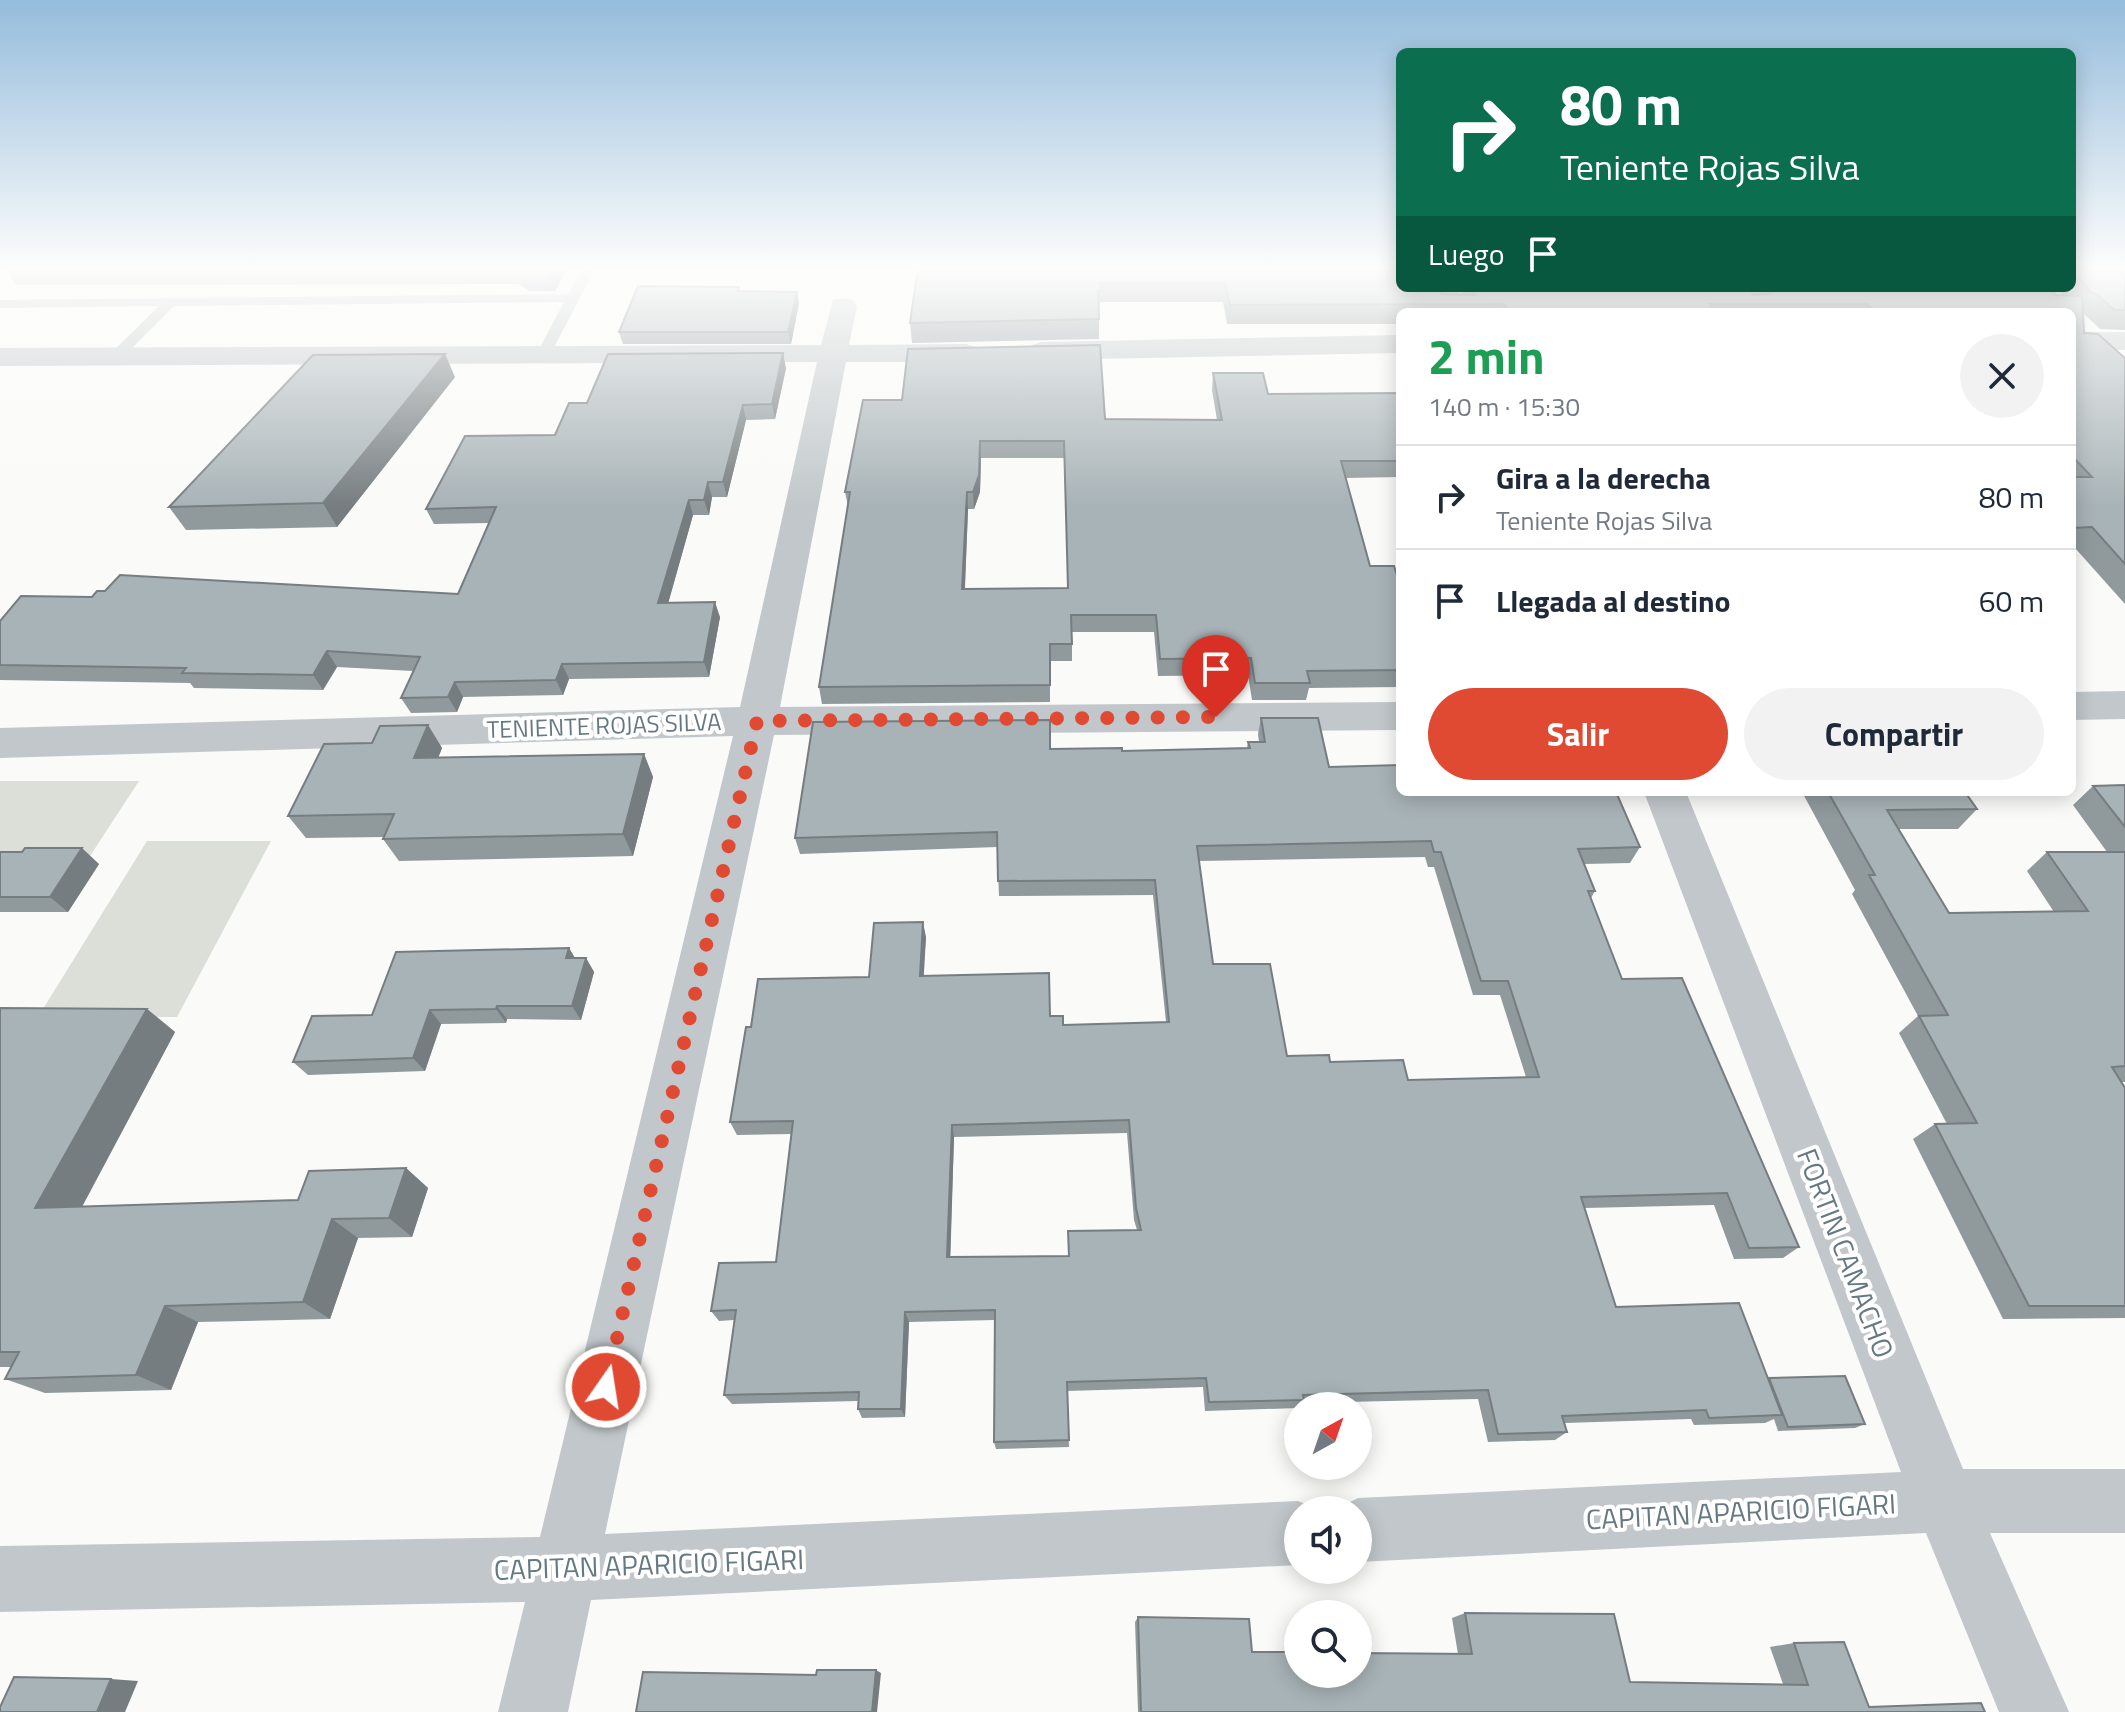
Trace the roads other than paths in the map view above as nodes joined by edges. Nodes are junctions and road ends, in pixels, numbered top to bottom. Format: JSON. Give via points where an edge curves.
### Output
{"nodes":[{"id":1,"x":125,"y":347,"type":"edge"},
{"id":2,"x":547,"y":347,"type":"edge"},
{"id":3,"x":836,"y":347,"type":"edge"},
{"id":4,"x":1255,"y":347,"type":"edge"},
{"id":5,"x":834,"y":356,"type":"junction"},
{"id":6,"x":0,"y":357,"type":"edge"},
{"id":7,"x":115,"y":357,"type":"junction"},
{"id":8,"x":542,"y":357,"type":"junction"},
{"id":9,"x":2125,"y":705,"type":"edge"},
{"id":10,"x":2076,"y":706,"type":"edge"},
{"id":11,"x":1396,"y":716,"type":"edge"},
{"id":12,"x":757,"y":721,"type":"junction"},
{"id":13,"x":0,"y":743,"type":"edge"},
{"id":14,"x":1667,"y":796,"type":"edge"},
{"id":15,"x":1944,"y":1501,"type":"junction"},
{"id":16,"x":2125,"y":1501,"type":"edge"},
{"id":17,"x":1372,"y":1529,"type":"edge"},
{"id":18,"x":1284,"y":1534,"type":"edge"},
{"id":19,"x":565,"y":1569,"type":"junction"},
{"id":20,"x":0,"y":1579,"type":"edge"},
{"id":21,"x":533,"y":1712,"type":"edge"},
{"id":22,"x":2034,"y":1712,"type":"edge"}],
"edges":[{"from":1,"to":7,"type":"lane"},
{"from":2,"to":8,"type":"lane"},
{"from":3,"to":5,"type":"street"},
{"from":4,"to":5,"type":"street"},
{"from":5,"to":8,"type":"street"},
{"from":5,"to":12,"type":"street"},
{"from":6,"to":7,"type":"street"},
{"from":7,"to":8,"type":"street"},
{"from":9,"to":10,"type":"street"},
{"from":11,"to":12,"type":"street","name":"TENIENTE ROJAS SILVA"},
{"from":12,"to":13,"type":"street","name":"TENIENTE ROJAS SILVA"},
{"from":12,"to":19,"type":"street"},
{"from":14,"to":15,"type":"street","name":"FORTIN CAMACHO"},
{"from":15,"to":16,"type":"street","name":"CAPITAN APARICIO FIGARI"},
{"from":15,"to":17,"type":"street","name":"CAPITAN APARICIO FIGARI"},
{"from":15,"to":22,"type":"street","name":"FORTIN CAMACHO"},
{"from":18,"to":19,"type":"street","name":"CAPITAN APARICIO FIGARI"},
{"from":19,"to":20,"type":"street","name":"CAPITAN APARICIO FIGARI"},
{"from":19,"to":21,"type":"street"}]}
